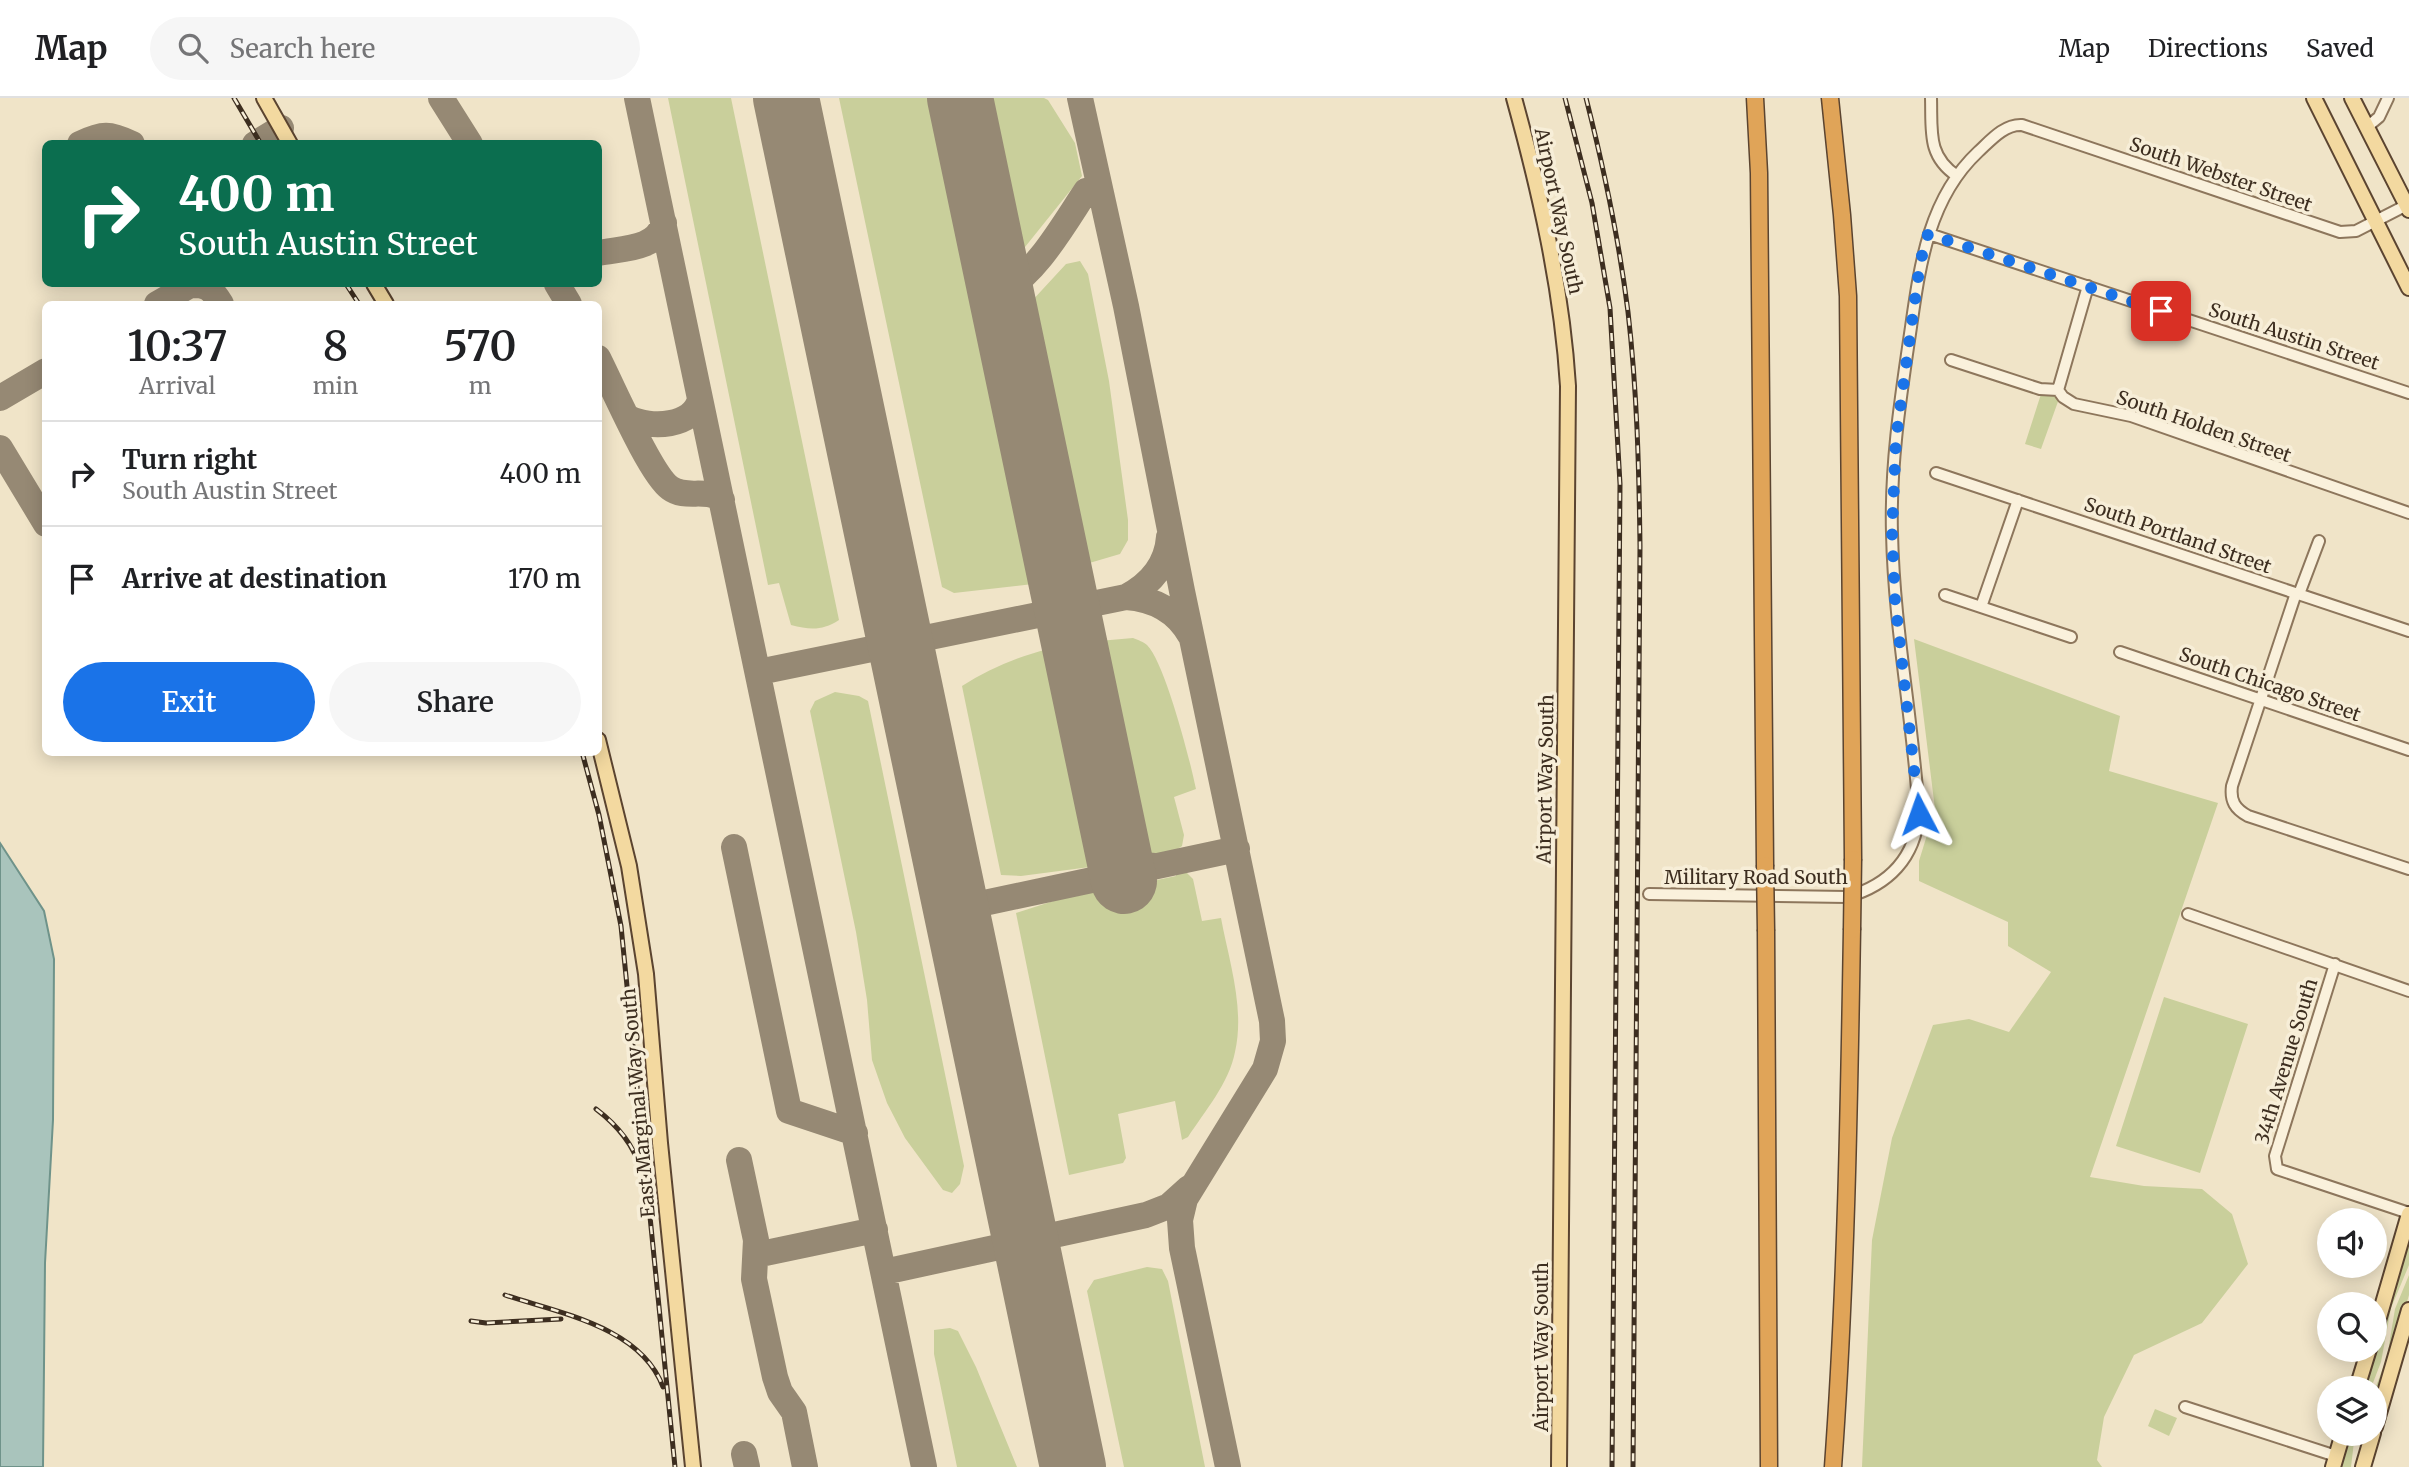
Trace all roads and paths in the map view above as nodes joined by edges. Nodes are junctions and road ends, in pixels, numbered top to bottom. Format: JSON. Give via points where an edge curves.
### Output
{"nodes":[{"id":1,"x":264,"y":98,"type":"edge"},
{"id":2,"x":1514,"y":98,"type":"edge"},
{"id":3,"x":1755,"y":98,"type":"edge"},
{"id":4,"x":1830,"y":98,"type":"edge"},
{"id":5,"x":1931,"y":98,"type":"edge"},
{"id":6,"x":2314,"y":98,"type":"edge"},
{"id":7,"x":2352,"y":98,"type":"edge"},
{"id":8,"x":2388,"y":98,"type":"edge"},
{"id":9,"x":2022,"y":125,"type":"joint"},
{"id":10,"x":2367,"y":127,"type":"junction"},
{"id":11,"x":288,"y":140,"type":"edge"},
{"id":12,"x":1957,"y":176,"type":"junction"},
{"id":13,"x":2408,"y":207,"type":"edge"},
{"id":14,"x":2377,"y":222,"type":"junction"},
{"id":15,"x":1928,"y":234,"type":"junction"},
{"id":16,"x":2088,"y":286,"type":"junction"},
{"id":17,"x":2409,"y":288,"type":"edge"},
{"id":18,"x":1951,"y":359,"type":"dead end"},
{"id":19,"x":2059,"y":390,"type":"junction"},
{"id":20,"x":2409,"y":393,"type":"edge"},
{"id":21,"x":1936,"y":473,"type":"dead end"},
{"id":22,"x":2018,"y":500,"type":"junction"},
{"id":23,"x":2409,"y":513,"type":"edge"},
{"id":24,"x":2319,"y":541,"type":"dead end"},
{"id":25,"x":2298,"y":594,"type":"junction"},
{"id":26,"x":1945,"y":595,"type":"dead end"},
{"id":27,"x":1981,"y":607,"type":"junction"},
{"id":28,"x":2409,"y":631,"type":"edge"},
{"id":29,"x":2071,"y":637,"type":"dead end"},
{"id":30,"x":2120,"y":652,"type":"dead end"},
{"id":31,"x":2260,"y":700,"type":"junction"},
{"id":32,"x":2409,"y":750,"type":"edge"},
{"id":33,"x":602,"y":756,"type":"edge"},
{"id":34,"x":2409,"y":869,"type":"edge"},
{"id":35,"x":1649,"y":894,"type":"dead end"},
{"id":36,"x":2188,"y":914,"type":"dead end"},
{"id":37,"x":2335,"y":964,"type":"junction"},
{"id":38,"x":2409,"y":991,"type":"edge"},
{"id":39,"x":2409,"y":1214,"type":"edge"},
{"id":40,"x":2386,"y":1292,"type":"edge"},
{"id":41,"x":2409,"y":1310,"type":"edge"},
{"id":42,"x":2387,"y":1386,"type":"edge"},
{"id":43,"x":2185,"y":1407,"type":"dead end"},
{"id":44,"x":2369,"y":1446,"type":"edge"},
{"id":45,"x":2335,"y":1461,"type":"edge"},
{"id":46,"x":693,"y":1467,"type":"edge"},
{"id":47,"x":1559,"y":1467,"type":"edge"},
{"id":48,"x":1769,"y":1467,"type":"edge"},
{"id":49,"x":1833,"y":1467,"type":"edge"},
{"id":50,"x":2363,"y":1467,"type":"edge"}],
"edges":[{"from":1,"to":11,"type":"main road"},
{"from":2,"to":47,"type":"main road","name":"Airport Way South","via":[[1542,209],[1568,386]]},
{"from":3,"to":48,"type":"highway","bridge":true},
{"from":4,"to":49,"type":"highway","bridge":true,"via":[[1847,296],[1853,859],[1843,1300]]},
{"from":5,"to":12,"type":"street","via":[[1935,153]]},
{"from":6,"to":14,"type":"main road"},
{"from":7,"to":10,"type":"main road"},
{"from":8,"to":10,"type":"street","via":[[2379,117]]},
{"from":9,"to":12,"type":"street","name":"Military Road South","via":[[1998,133]]},
{"from":9,"to":14,"type":"street","name":"South Webster Street","via":[[2330,229],[2356,231]]},
{"from":10,"to":13,"type":"main road"},
{"from":12,"to":15,"type":"street","name":"Military Road South"},
{"from":13,"to":14,"type":"street","name":"South Webster Street"},
{"from":14,"to":17,"type":"main road"},
{"from":15,"to":16,"type":"street","name":"South Austin Street"},
{"from":15,"to":35,"type":"street","name":"Military Road South","via":[[1896,439],[1892,509],[1895,600],[1919,814],[1914,840],[1889,877],[1847,897]]},
{"from":16,"to":19,"type":"street"},
{"from":16,"to":20,"type":"street","name":"South Austin Street"},
{"from":18,"to":19,"type":"street","name":"South Holden Street","via":[[2040,389]]},
{"from":19,"to":23,"type":"street","name":"South Holden Street","via":[[2074,404],[2131,416]]},
{"from":21,"to":22,"type":"street","name":"South Portland Street"},
{"from":22,"to":25,"type":"street","name":"South Portland Street"},
{"from":22,"to":27,"type":"street"},
{"from":24,"to":25,"type":"street"},
{"from":25,"to":28,"type":"street","name":"South Portland Street"},
{"from":25,"to":31,"type":"street"},
{"from":26,"to":27,"type":"street"},
{"from":27,"to":29,"type":"street"},
{"from":30,"to":31,"type":"street","name":"South Chicago Street"},
{"from":31,"to":32,"type":"street","name":"South Chicago Street"},
{"from":31,"to":34,"type":"street","via":[[2231,792],[2235,807],[2248,816]]},
{"from":33,"to":46,"type":"main road","name":"East Marginal Way South","via":[[629,866],[646,974]]},
{"from":36,"to":37,"type":"street"},
{"from":37,"to":38,"type":"street"},
{"from":37,"to":39,"type":"street","name":"34th Avenue South","via":[[2275,1156],[2277,1169]]},
{"from":39,"to":40,"type":"main road"},
{"from":41,"to":42,"type":"main road"},
{"from":43,"to":45,"type":"street"},
{"from":44,"to":50,"type":"main road"}]}
